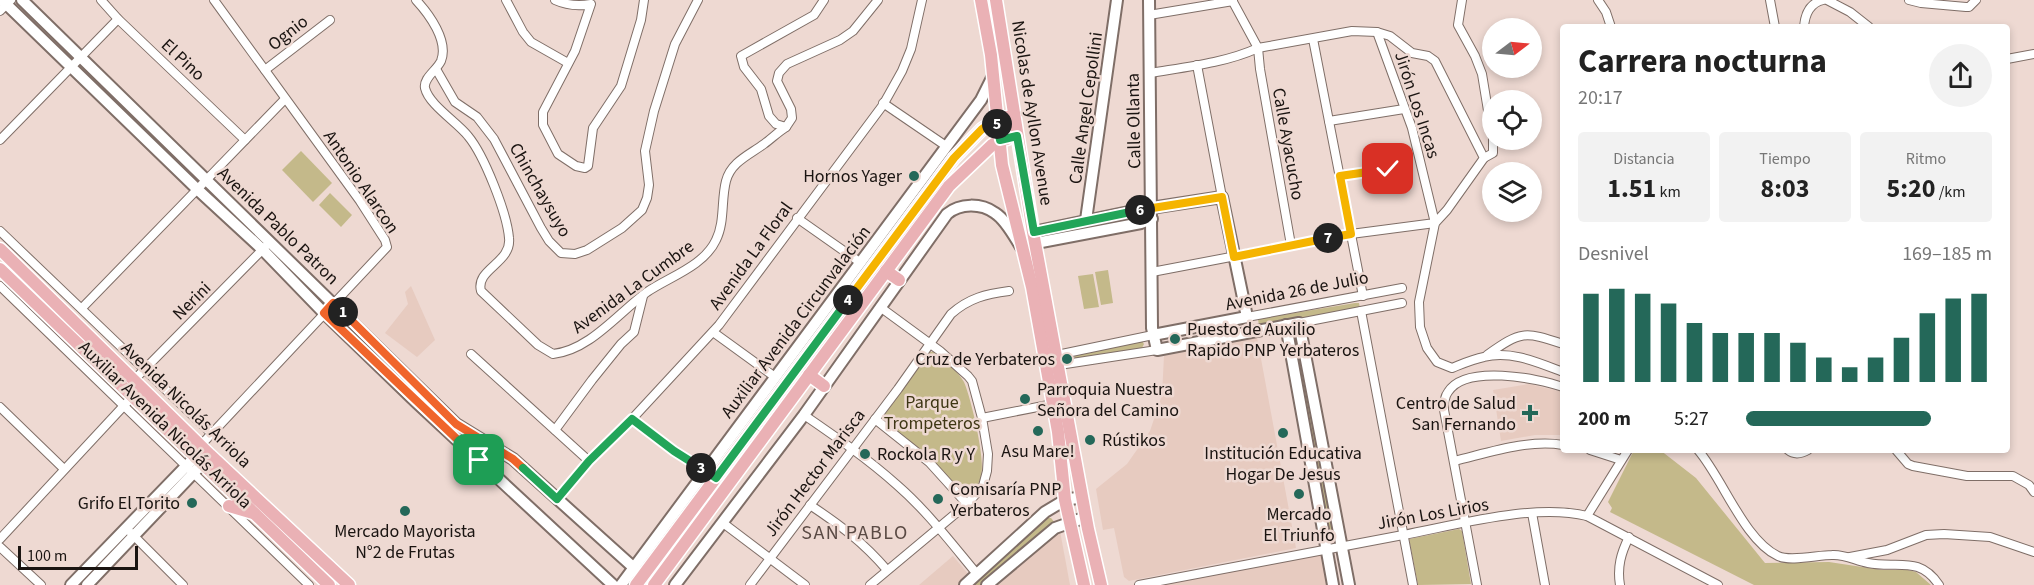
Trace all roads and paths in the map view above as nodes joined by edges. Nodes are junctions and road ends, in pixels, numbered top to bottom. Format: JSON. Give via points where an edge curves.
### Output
{"nodes":[{"id":1,"x":22,"y":0,"type":"edge"},
{"id":2,"x":101,"y":0,"type":"edge"},
{"id":3,"x":214,"y":0,"type":"edge"},
{"id":4,"x":416,"y":0,"type":"edge"},
{"id":5,"x":506,"y":0,"type":"edge"},
{"id":6,"x":555,"y":0,"type":"edge"},
{"id":7,"x":644,"y":0,"type":"edge"},
{"id":8,"x":698,"y":0,"type":"edge"},
{"id":9,"x":824,"y":0,"type":"edge"},
{"id":10,"x":878,"y":0,"type":"edge"},
{"id":11,"x":922,"y":0,"type":"edge"},
{"id":12,"x":981,"y":0,"type":"edge"},
{"id":13,"x":996,"y":0,"type":"edge"},
{"id":14,"x":1118,"y":0,"type":"edge"},
{"id":15,"x":1149,"y":0,"type":"edge"},
{"id":16,"x":1233,"y":0,"type":"edge"},
{"id":17,"x":1462,"y":0,"type":"edge"},
{"id":18,"x":1598,"y":0,"type":"edge"},
{"id":19,"x":1770,"y":0,"type":"edge"},
{"id":20,"x":1825,"y":0,"type":"edge"},
{"id":21,"x":1908,"y":0,"type":"edge"},
{"id":22,"x":1976,"y":0,"type":"edge"},
{"id":23,"x":5,"y":4,"type":"edge"},
{"id":24,"x":1149,"y":15,"type":"junction"},
{"id":25,"x":118,"y":19,"type":"junction"},
{"id":26,"x":330,"y":20,"type":"dead end"},
{"id":27,"x":1610,"y":24,"type":"edge"},
{"id":28,"x":1774,"y":24,"type":"edge"},
{"id":29,"x":1805,"y":24,"type":"edge"},
{"id":30,"x":1865,"y":24,"type":"edge"},
{"id":31,"x":1377,"y":32,"type":"junction"},
{"id":32,"x":1313,"y":39,"type":"junction"},
{"id":33,"x":1258,"y":48,"type":"junction"},
{"id":34,"x":2034,"y":54,"type":"edge"},
{"id":35,"x":80,"y":58,"type":"junction"},
{"id":36,"x":2010,"y":58,"type":"edge"},
{"id":37,"x":568,"y":63,"type":"junction"},
{"id":38,"x":1197,"y":65,"type":"junction"},
{"id":39,"x":71,"y":67,"type":"junction"},
{"id":40,"x":436,"y":69,"type":"junction"},
{"id":41,"x":265,"y":70,"type":"junction"},
{"id":42,"x":1150,"y":73,"type":"junction"},
{"id":43,"x":993,"y":76,"type":"junction"},
{"id":44,"x":108,"y":85,"type":"junction"},
{"id":45,"x":1485,"y":90,"type":"edge"},
{"id":46,"x":97,"y":92,"type":"junction"},
{"id":47,"x":285,"y":99,"type":"junction"},
{"id":48,"x":883,"y":103,"type":"junction"},
{"id":49,"x":1404,"y":109,"type":"junction"},
{"id":50,"x":1014,"y":116,"type":"junction"},
{"id":51,"x":997,"y":119,"type":"junction"},
{"id":52,"x":1329,"y":121,"type":"junction"},
{"id":53,"x":786,"y":127,"type":"junction"},
{"id":54,"x":1017,"y":136,"type":"junction"},
{"id":55,"x":0,"y":140,"type":"edge"},
{"id":56,"x":246,"y":140,"type":"junction"},
{"id":57,"x":1000,"y":140,"type":"junction"},
{"id":58,"x":946,"y":146,"type":"junction"},
{"id":59,"x":1493,"y":150,"type":"edge"},
{"id":60,"x":1484,"y":158,"type":"junction"},
{"id":61,"x":1388,"y":169,"type":"dead end"},
{"id":62,"x":1340,"y":176,"type":"junction"},
{"id":63,"x":207,"y":180,"type":"junction"},
{"id":64,"x":197,"y":189,"type":"junction"},
{"id":65,"x":1222,"y":197,"type":"junction"},
{"id":66,"x":1151,"y":213,"type":"junction"},
{"id":67,"x":797,"y":218,"type":"junction"},
{"id":68,"x":1086,"y":220,"type":"junction"},
{"id":69,"x":1435,"y":223,"type":"junction"},
{"id":70,"x":0,"y":231,"type":"edge"},
{"id":71,"x":1351,"y":234,"type":"junction"},
{"id":72,"x":1035,"y":237,"type":"junction"},
{"id":73,"x":267,"y":245,"type":"junction"},
{"id":74,"x":1291,"y":245,"type":"junction"},
{"id":75,"x":0,"y":249,"type":"edge"},
{"id":76,"x":1024,"y":250,"type":"junction"},
{"id":77,"x":1234,"y":257,"type":"junction"},
{"id":78,"x":861,"y":263,"type":"junction"},
{"id":79,"x":0,"y":269,"type":"edge"},
{"id":80,"x":886,"y":271,"type":"junction"},
{"id":81,"x":1152,"y":272,"type":"junction"},
{"id":82,"x":898,"y":280,"type":"junction"},
{"id":83,"x":0,"y":286,"type":"edge"},
{"id":84,"x":1402,"y":288,"type":"dead end"},
{"id":85,"x":1008,"y":291,"type":"dead end"},
{"id":86,"x":643,"y":296,"type":"junction"},
{"id":87,"x":1363,"y":296,"type":"junction"},
{"id":88,"x":333,"y":303,"type":"junction"},
{"id":89,"x":1402,"y":303,"type":"dead end"},
{"id":90,"x":880,"y":307,"type":"junction"},
{"id":91,"x":82,"y":308,"type":"junction"},
{"id":92,"x":1361,"y":311,"type":"junction"},
{"id":93,"x":324,"y":313,"type":"junction"},
{"id":94,"x":1247,"y":317,"type":"junction"},
{"id":95,"x":1299,"y":323,"type":"junction"},
{"id":96,"x":1286,"y":325,"type":"junction"},
{"id":97,"x":713,"y":332,"type":"junction"},
{"id":98,"x":1153,"y":334,"type":"junction"},
{"id":99,"x":1560,"y":343,"type":"edge"},
{"id":100,"x":931,"y":344,"type":"junction"},
{"id":101,"x":1157,"y":350,"type":"junction"},
{"id":102,"x":471,"y":354,"type":"dead end"},
{"id":103,"x":1485,"y":356,"type":"junction"},
{"id":104,"x":1058,"y":360,"type":"junction"},
{"id":105,"x":91,"y":367,"type":"junction"},
{"id":106,"x":146,"y":368,"type":"junction"},
{"id":107,"x":1560,"y":371,"type":"edge"},
{"id":108,"x":809,"y":375,"type":"junction"},
{"id":109,"x":775,"y":377,"type":"junction"},
{"id":110,"x":134,"y":380,"type":"junction"},
{"id":111,"x":824,"y":386,"type":"junction"},
{"id":112,"x":1560,"y":386,"type":"edge"},
{"id":113,"x":132,"y":397,"type":"junction"},
{"id":114,"x":1053,"y":404,"type":"junction"},
{"id":115,"x":123,"y":406,"type":"junction"},
{"id":116,"x":0,"y":407,"type":"edge"},
{"id":117,"x":804,"y":415,"type":"junction"},
{"id":118,"x":982,"y":418,"type":"junction"},
{"id":119,"x":632,"y":419,"type":"junction"},
{"id":120,"x":875,"y":419,"type":"junction"},
{"id":121,"x":555,"y":430,"type":"junction"},
{"id":122,"x":212,"y":433,"type":"junction"},
{"id":123,"x":1560,"y":444,"type":"edge"},
{"id":124,"x":852,"y":449,"type":"junction"},
{"id":125,"x":1700,"y":453,"type":"edge"},
{"id":126,"x":1899,"y":453,"type":"edge"},
{"id":127,"x":1624,"y":454,"type":"edge"},
{"id":128,"x":202,"y":455,"type":"junction"},
{"id":129,"x":589,"y":461,"type":"junction"},
{"id":130,"x":1454,"y":461,"type":"junction"},
{"id":131,"x":64,"y":469,"type":"junction"},
{"id":132,"x":191,"y":470,"type":"junction"},
{"id":133,"x":711,"y":475,"type":"junction"},
{"id":134,"x":2034,"y":492,"type":"edge"},
{"id":135,"x":1082,"y":497,"type":"junction"},
{"id":136,"x":557,"y":499,"type":"junction"},
{"id":137,"x":1065,"y":500,"type":"junction"},
{"id":138,"x":967,"y":504,"type":"junction"},
{"id":139,"x":810,"y":505,"type":"junction"},
{"id":140,"x":229,"y":506,"type":"junction"},
{"id":141,"x":255,"y":513,"type":"junction"},
{"id":142,"x":1532,"y":513,"type":"junction"},
{"id":143,"x":1587,"y":516,"type":"junction"},
{"id":144,"x":1086,"y":517,"type":"junction"},
{"id":145,"x":1070,"y":521,"type":"junction"},
{"id":146,"x":723,"y":523,"type":"junction"},
{"id":147,"x":1466,"y":523,"type":"junction"},
{"id":148,"x":126,"y":528,"type":"junction"},
{"id":149,"x":938,"y":528,"type":"junction"},
{"id":150,"x":1404,"y":535,"type":"junction"},
{"id":151,"x":134,"y":537,"type":"junction"},
{"id":152,"x":1629,"y":537,"type":"junction"},
{"id":153,"x":0,"y":539,"type":"edge"},
{"id":154,"x":1341,"y":546,"type":"junction"},
{"id":155,"x":0,"y":547,"type":"edge"},
{"id":156,"x":1326,"y":549,"type":"junction"},
{"id":157,"x":2034,"y":552,"type":"edge"},
{"id":158,"x":770,"y":558,"type":"junction"},
{"id":159,"x":1849,"y":558,"type":"junction"},
{"id":160,"x":887,"y":570,"type":"junction"},
{"id":161,"x":977,"y":574,"type":"junction"},
{"id":162,"x":637,"y":577,"type":"edge"},
{"id":163,"x":1703,"y":582,"type":"edge"},
{"id":164,"x":41,"y":585,"type":"edge"},
{"id":165,"x":71,"y":585,"type":"edge"},
{"id":166,"x":87,"y":585,"type":"edge"},
{"id":167,"x":183,"y":585,"type":"edge"},
{"id":168,"x":309,"y":585,"type":"edge"},
{"id":169,"x":329,"y":585,"type":"edge"},
{"id":170,"x":349,"y":585,"type":"edge"},
{"id":171,"x":614,"y":585,"type":"edge"},
{"id":172,"x":621,"y":585,"type":"edge"},
{"id":173,"x":653,"y":585,"type":"edge"},
{"id":174,"x":675,"y":585,"type":"edge"},
{"id":175,"x":750,"y":585,"type":"edge"},
{"id":176,"x":806,"y":585,"type":"edge"},
{"id":177,"x":870,"y":585,"type":"edge"},
{"id":178,"x":965,"y":585,"type":"edge"},
{"id":179,"x":987,"y":585,"type":"edge"},
{"id":180,"x":1084,"y":585,"type":"edge"},
{"id":181,"x":1101,"y":585,"type":"edge"},
{"id":182,"x":1139,"y":585,"type":"edge"},
{"id":183,"x":1333,"y":585,"type":"edge"},
{"id":184,"x":1349,"y":585,"type":"edge"},
{"id":185,"x":1413,"y":585,"type":"edge"},
{"id":186,"x":1477,"y":585,"type":"edge"},
{"id":187,"x":1545,"y":585,"type":"edge"},
{"id":188,"x":1620,"y":585,"type":"edge"},
{"id":189,"x":1718,"y":585,"type":"edge"},
{"id":190,"x":1939,"y":585,"type":"edge"}],
"edges":[{"from":1,"to":35,"type":"street","name":"Avenida Pablo Patron"},
{"from":2,"to":25,"type":"street","name":"El Pino"},
{"from":3,"to":41,"type":"street","name":"Antonio Alarcon"},
{"from":4,"to":40,"type":"street","via":[[440,38],[441,60]]},
{"from":5,"to":37,"type":"street","via":[[531,42]]},
{"from":6,"to":37,"type":"street","via":[[591,3]]},
{"from":7,"to":37,"type":"street","via":[[621,86],[593,128],[588,166],[581,168],[558,154],[543,125],[543,112]]},
{"from":8,"to":40,"type":"street","name":"Chinchaysuyo","via":[[675,44],[654,111],[645,151],[649,185],[642,210],[622,228],[575,254],[561,253],[549,241],[494,139],[477,117],[455,102]]},
{"from":9,"to":53,"type":"street","via":[[814,15],[741,56],[744,68],[761,89],[769,116]]},
{"from":10,"to":53,"type":"street","via":[[853,31],[788,64],[779,74],[777,81],[791,109],[792,118]]},
{"from":11,"to":48,"type":"street","name":"Avenida La Floral","via":[[911,49]]},
{"from":12,"to":43,"type":"main road","name":"Nicolas de Ayllon Avenue"},
{"from":13,"to":50,"type":"main road","name":"Nicolas de Ayllon Avenue"},
{"from":14,"to":68,"type":"street","name":"Calle Angel Cepollini"},
{"from":15,"to":24,"type":"street","name":"Calle Ollanta"},
{"from":16,"to":24,"type":"street"},
{"from":16,"to":33,"type":"street"},
{"from":17,"to":45,"type":"street","via":[[1458,25],[1475,56]]},
{"from":18,"to":27,"type":"street"},
{"from":19,"to":28,"type":"street"},
{"from":20,"to":29,"type":"street","via":[[1812,4]]},
{"from":20,"to":30,"type":"street"},
{"from":21,"to":22,"type":"street","via":[[1966,7]]},
{"from":23,"to":39,"type":"street","name":"Avenida Pablo Patron"},
{"from":24,"to":42,"type":"street","name":"Calle Ollanta"},
{"from":25,"to":35,"type":"street"},
{"from":25,"to":56,"type":"street","name":"El Pino"},
{"from":26,"to":41,"type":"street","name":"Ognio"},
{"from":31,"to":32,"type":"street"},
{"from":31,"to":49,"type":"street","name":"Jirón Los Incas"},
{"from":31,"to":60,"type":"street","via":[[1435,62]]},
{"from":32,"to":33,"type":"street"},
{"from":32,"to":52,"type":"street"},
{"from":33,"to":38,"type":"street"},
{"from":33,"to":74,"type":"street","name":"Calle Ayacucho"},
{"from":34,"to":36,"type":"street"},
{"from":35,"to":39,"type":"street"},
{"from":35,"to":44,"type":"street","name":"Avenida Pablo Patron"},
{"from":38,"to":42,"type":"street"},
{"from":38,"to":65,"type":"street"},
{"from":39,"to":46,"type":"street","name":"Avenida Pablo Patron"},
{"from":39,"to":55,"type":"street"},
{"from":40,"to":86,"type":"street","name":"Avenida La Cumbre","via":[[424,87],[438,107],[468,135],[482,158],[509,238],[502,258],[479,285],[489,301],[553,354],[583,343]]},
{"from":41,"to":47,"type":"street","name":"Antonio Alarcon"},
{"from":42,"to":66,"type":"street","name":"Calle Ollanta"},
{"from":43,"to":51,"type":"main road","name":"Nicolas de Ayllon Avenue"},
{"from":43,"to":58,"type":"street","name":"Auxiliar Avenida Circunvalación","via":[[981,100]]},
{"from":44,"to":46,"type":"street"},
{"from":44,"to":63,"type":"street","name":"Avenida Pablo Patron"},
{"from":46,"to":64,"type":"street","name":"Avenida Pablo Patron"},
{"from":47,"to":56,"type":"street"},
{"from":47,"to":88,"type":"street","name":"Antonio Alarcon","via":[[360,201],[387,247]]},
{"from":48,"to":58,"type":"street"},
{"from":48,"to":67,"type":"street","name":"Avenida La Floral"},
{"from":49,"to":52,"type":"street"},
{"from":49,"to":69,"type":"street","name":"Jirón Los Incas"},
{"from":50,"to":51,"type":"main road"},
{"from":50,"to":54,"type":"main road","name":"Nicolas de Ayllon Avenue"},
{"from":51,"to":57,"type":"main road","name":"Nicolas de Ayllon Avenue"},
{"from":51,"to":133,"type":"main road","via":[[954,158]]},
{"from":52,"to":62,"type":"street"},
{"from":53,"to":86,"type":"street","name":"Avenida La Cumbre","via":[[732,168],[725,182],[716,240],[702,258]]},
{"from":54,"to":57,"type":"main road"},
{"from":54,"to":72,"type":"main road","name":"Nicolas de Ayllon Avenue"},
{"from":56,"to":63,"type":"street"},
{"from":57,"to":76,"type":"main road","name":"Nicolas de Ayllon Avenue","via":[[1002,165]]},
{"from":57,"to":80,"type":"main road","via":[[949,186]]},
{"from":58,"to":78,"type":"street","name":"Auxiliar Avenida Circunvalación"},
{"from":59,"to":60,"type":"street"},
{"from":60,"to":69,"type":"street"},
{"from":61,"to":62,"type":"street"},
{"from":62,"to":71,"type":"street"},
{"from":63,"to":64,"type":"street"},
{"from":63,"to":73,"type":"street","name":"Avenida Pablo Patron"},
{"from":64,"to":73,"type":"street","name":"Avenida Pablo Patron"},
{"from":64,"to":91,"type":"street"},
{"from":65,"to":66,"type":"street"},
{"from":65,"to":77,"type":"street"},
{"from":66,"to":68,"type":"street"},
{"from":66,"to":72,"type":"street","via":[[1141,223]]},
{"from":66,"to":81,"type":"street","name":"Calle Ollanta"},
{"from":67,"to":78,"type":"street"},
{"from":67,"to":97,"type":"street","name":"Avenida La Floral"},
{"from":68,"to":72,"type":"street"},
{"from":69,"to":71,"type":"street"},
{"from":69,"to":103,"type":"street","via":[[1419,302],[1419,327],[1427,348],[1444,366],[1452,368]]},
{"from":70,"to":91,"type":"street","name":"Auxiliar Avenida Nicolás Arriola"},
{"from":71,"to":74,"type":"street"},
{"from":71,"to":87,"type":"street"},
{"from":72,"to":104,"type":"main road","name":"Nicolas de Ayllon Avenue"},
{"from":73,"to":88,"type":"street","name":"Avenida Pablo Patron"},
{"from":73,"to":93,"type":"street","name":"Avenida Pablo Patron"},
{"from":73,"to":106,"type":"street","name":"Nerini"},
{"from":74,"to":77,"type":"street"},
{"from":75,"to":110,"type":"main road","name":"Avenida Nicolás Arriola"},
{"from":76,"to":82,"type":"street","via":[[995,212],[962,206],[947,214]]},
{"from":76,"to":114,"type":"main road","name":"Nicolas de Ayllon Avenue"},
{"from":77,"to":81,"type":"street"},
{"from":77,"to":94,"type":"street"},
{"from":78,"to":109,"type":"street","name":"Auxiliar Avenida Circunvalación"},
{"from":79,"to":105,"type":"main road","name":"Avenida Nicolás Arriola"},
{"from":80,"to":82,"type":"main road"},
{"from":80,"to":108,"type":"main road"},
{"from":81,"to":98,"type":"street","name":"Calle Ollanta"},
{"from":82,"to":90,"type":"street"},
{"from":83,"to":105,"type":"street","name":"Auxiliar Avenida Nicolás Arriola"},
{"from":84,"to":87,"type":"street","name":"Avenida 26 de Julio"},
{"from":85,"to":100,"type":"street","name":"Jirón Hector Marisca","via":[[975,297],[962,304]]},
{"from":86,"to":121,"type":"street","via":[[634,332]]},
{"from":87,"to":94,"type":"street","name":"Avenida 26 de Julio"},
{"from":88,"to":93,"type":"street","name":"Antonio Alarcon"},
{"from":88,"to":136,"type":"street","name":"Avenida Pablo Patron","via":[[456,424],[513,459]]},
{"from":89,"to":92,"type":"street","name":"Avenida 26 de Julio"},
{"from":90,"to":100,"type":"street"},
{"from":90,"to":111,"type":"street"},
{"from":91,"to":106,"type":"street","name":"Auxiliar Avenida Nicolás Arriola"},
{"from":92,"to":95,"type":"street","name":"Avenida 26 de Julio"},
{"from":92,"to":150,"type":"street"},
{"from":93,"to":122,"type":"street","name":"Antonio Alarcon"},
{"from":93,"to":171,"type":"street","name":"Avenida Pablo Patron"},
{"from":94,"to":98,"type":"street","name":"Avenida 26 de Julio"},
{"from":95,"to":96,"type":"street","name":"Avenida 26 de Julio"},
{"from":95,"to":154,"type":"street"},
{"from":96,"to":101,"type":"street","name":"Avenida 26 de Julio"},
{"from":96,"to":156,"type":"street"},
{"from":97,"to":109,"type":"street"},
{"from":97,"to":119,"type":"street","name":"Avenida La Floral"},
{"from":98,"to":101,"type":"street","name":"Calle Ollanta"},
{"from":98,"to":104,"type":"street","name":"Avenida 26 de Julio"},
{"from":99,"to":103,"type":"street","via":[[1529,334],[1512,338]]},
{"from":100,"to":118,"type":"street","via":[[969,376]]},
{"from":100,"to":120,"type":"street","name":"Jirón Hector Marisca"},
{"from":101,"to":104,"type":"street","name":"Avenida 26 de Julio"},
{"from":102,"to":121,"type":"street"},
{"from":103,"to":107,"type":"street","via":[[1513,356]]},
{"from":104,"to":135,"type":"main road","name":"Nicolas de Ayllon Avenue"},
{"from":105,"to":113,"type":"main road","name":"Avenida Nicolás Arriola"},
{"from":105,"to":115,"type":"street","name":"Auxiliar Avenida Nicolás Arriola"},
{"from":106,"to":110,"type":"street","name":"Nerini"},
{"from":106,"to":122,"type":"street","name":"Auxiliar Avenida Nicolás Arriola"},
{"from":108,"to":111,"type":"main road"},
{"from":108,"to":173,"type":"main road"},
{"from":109,"to":133,"type":"street","name":"Auxiliar Avenida Circunvalación"},
{"from":110,"to":128,"type":"main road","name":"Avenida Nicolás Arriola"},
{"from":111,"to":117,"type":"street"},
{"from":112,"to":130,"type":"street","via":[[1485,375],[1460,380],[1444,400]]},
{"from":113,"to":115,"type":"street"},
{"from":113,"to":128,"type":"main road","name":"Avenida Nicolás Arriola"},
{"from":114,"to":118,"type":"street"},
{"from":114,"to":137,"type":"main road","name":"Nicolas de Ayllon Avenue"},
{"from":115,"to":131,"type":"street"},
{"from":115,"to":132,"type":"street","name":"Auxiliar Avenida Nicolás Arriola"},
{"from":116,"to":131,"type":"street"},
{"from":117,"to":124,"type":"street"},
{"from":117,"to":146,"type":"street"},
{"from":118,"to":138,"type":"street","via":[[987,471],[983,486]]},
{"from":119,"to":129,"type":"street","name":"Avenida La Floral"},
{"from":119,"to":133,"type":"street"},
{"from":120,"to":124,"type":"street","name":"Jirón Hector Marisca"},
{"from":120,"to":138,"type":"street","via":[[929,462]]},
{"from":121,"to":129,"type":"street"},
{"from":122,"to":128,"type":"street","name":"Antonio Alarcon"},
{"from":123,"to":130,"type":"street","via":[[1522,446]]},
{"from":124,"to":139,"type":"street","name":"Jirón Hector Marisca"},
{"from":124,"to":149,"type":"street","via":[[897,485]]},
{"from":125,"to":159,"type":"street","via":[[1752,534],[1775,555],[1784,559],[1836,554]]},
{"from":126,"to":134,"type":"street","via":[[1908,464],[1967,476],[2013,476]]},
{"from":127,"to":143,"type":"street"},
{"from":128,"to":132,"type":"street"},
{"from":128,"to":141,"type":"main road","name":"Avenida Nicolás Arriola"},
{"from":128,"to":170,"type":"main road","name":"Avenida Nicolás Arriola"},
{"from":129,"to":136,"type":"street","name":"Avenida La Floral"},
{"from":130,"to":147,"type":"street"},
{"from":131,"to":153,"type":"street"},
{"from":132,"to":140,"type":"street","name":"Auxiliar Avenida Nicolás Arriola"},
{"from":132,"to":148,"type":"street"},
{"from":132,"to":151,"type":"street"},
{"from":133,"to":162,"type":"main road"},
{"from":135,"to":137,"type":"street"},
{"from":135,"to":144,"type":"main road","name":"Nicolas de Ayllon Avenue"},
{"from":136,"to":162,"type":"street","name":"Avenida Pablo Patron"},
{"from":137,"to":145,"type":"main road","name":"Nicolas de Ayllon Avenue"},
{"from":137,"to":161,"type":"street","via":[[1045,512]]},
{"from":138,"to":149,"type":"street"},
{"from":139,"to":158,"type":"street","name":"Jirón Hector Marisca"},
{"from":139,"to":160,"type":"street","via":[[868,548]]},
{"from":140,"to":141,"type":"main road"},
{"from":140,"to":168,"type":"street","name":"Auxiliar Avenida Nicolás Arriola"},
{"from":141,"to":169,"type":"main road","name":"Avenida Nicolás Arriola"},
{"from":142,"to":143,"type":"street","name":"Jirón Los Lirios","via":[[1571,512]]},
{"from":142,"to":147,"type":"street","name":"Jirón Los Lirios"},
{"from":142,"to":187,"type":"street"},
{"from":143,"to":152,"type":"street","name":"Jirón Los Lirios"},
{"from":144,"to":145,"type":"street"},
{"from":144,"to":181,"type":"main road","name":"Nicolas de Ayllon Avenue"},
{"from":145,"to":179,"type":"street","via":[[1052,530]]},
{"from":145,"to":180,"type":"main road","name":"Nicolas de Ayllon Avenue"},
{"from":146,"to":158,"type":"street"},
{"from":146,"to":174,"type":"street"},
{"from":147,"to":150,"type":"street","name":"Jirón Los Lirios"},
{"from":147,"to":186,"type":"street"},
{"from":148,"to":151,"type":"street"},
{"from":148,"to":165,"type":"street"},
{"from":149,"to":160,"type":"street"},
{"from":149,"to":161,"type":"street"},
{"from":150,"to":154,"type":"street","name":"Jirón Los Lirios"},
{"from":150,"to":185,"type":"street"},
{"from":151,"to":166,"type":"street"},
{"from":151,"to":167,"type":"street"},
{"from":152,"to":163,"type":"street","name":"Jirón Los Lirios"},
{"from":152,"to":188,"type":"street","via":[[1621,554]]},
{"from":154,"to":156,"type":"street","name":"Jirón Los Lirios"},
{"from":154,"to":184,"type":"street"},
{"from":155,"to":164,"type":"street"},
{"from":156,"to":182,"type":"street","name":"Jirón Los Lirios"},
{"from":156,"to":183,"type":"street"},
{"from":157,"to":159,"type":"street","via":[[1990,537],[1944,534],[1926,535],[1887,550]]},
{"from":158,"to":175,"type":"street","name":"Jirón Hector Marisca"},
{"from":158,"to":176,"type":"street"},
{"from":159,"to":190,"type":"street","via":[[1882,566],[1916,566],[1927,571]]},
{"from":160,"to":177,"type":"street"},
{"from":161,"to":178,"type":"street"},
{"from":162,"to":172,"type":"street"},
{"from":162,"to":173,"type":"street","name":"Avenida Pablo Patron"},
{"from":163,"to":189,"type":"street","name":"Jirón Los Lirios"}]}
